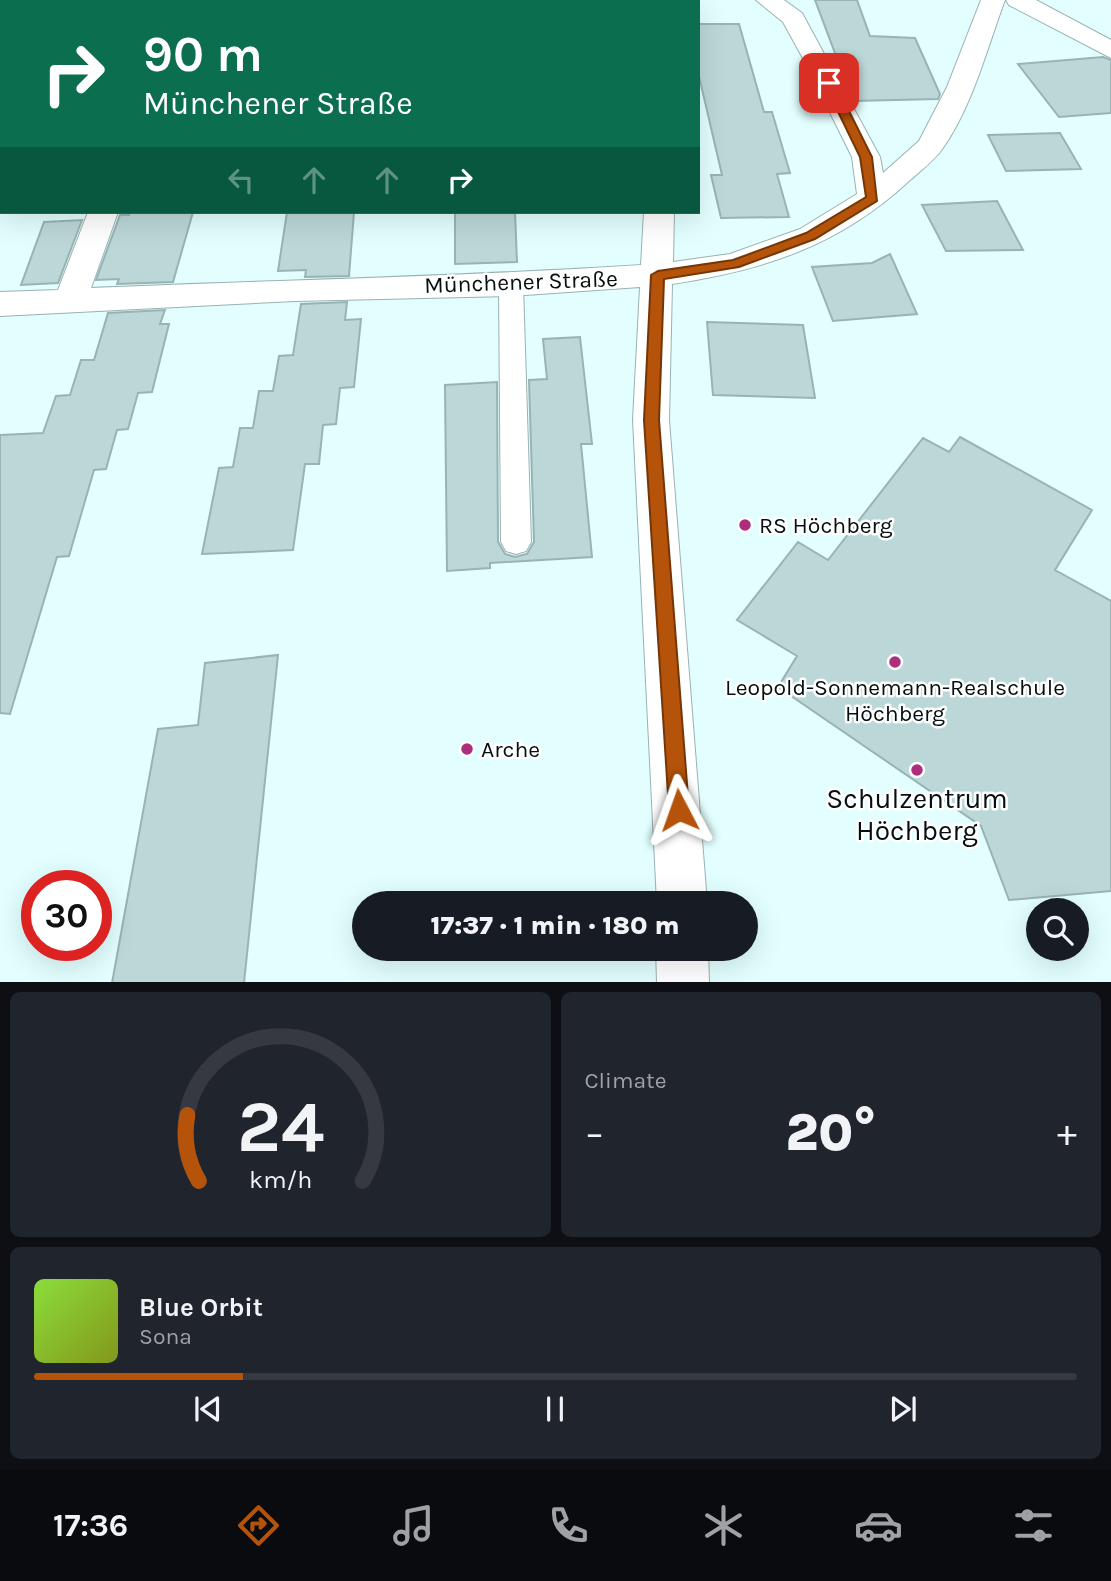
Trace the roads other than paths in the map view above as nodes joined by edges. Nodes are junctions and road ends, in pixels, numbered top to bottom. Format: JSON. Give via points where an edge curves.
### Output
{"nodes":[{"id":1,"x":768,"y":0,"type":"edge"},
{"id":2,"x":993,"y":0,"type":"edge"},
{"id":3,"x":1018,"y":0,"type":"edge"},
{"id":4,"x":1111,"y":50,"type":"edge"},
{"id":5,"x":873,"y":198,"type":"junction"},
{"id":6,"x":102,"y":214,"type":"edge"},
{"id":7,"x":659,"y":214,"type":"edge"},
{"id":8,"x":658,"y":275,"type":"junction"},
{"id":9,"x":511,"y":285,"type":"junction"},
{"id":10,"x":70,"y":300,"type":"junction"},
{"id":11,"x":0,"y":304,"type":"edge"},
{"id":12,"x":516,"y":542,"type":"dead end"},
{"id":13,"x":682,"y":891,"type":"edge"},
{"id":14,"x":682,"y":961,"type":"edge"},
{"id":15,"x":683,"y":982,"type":"edge"}],
"edges":[{"from":1,"to":5,"type":"street","via":[[793,18],[818,62],[866,157]]},
{"from":2,"to":5,"type":"street","name":"Münchener Straße","via":[[960,87],[931,145]]},
{"from":3,"to":4,"type":"street"},
{"from":5,"to":8,"type":"street","name":"Münchener Straße","via":[[811,236],[747,260]]},
{"from":6,"to":10,"type":"street"},
{"from":7,"to":8,"type":"street"},
{"from":8,"to":9,"type":"street","name":"Münchener Straße"},
{"from":8,"to":13,"type":"street","via":[[651,420]]},
{"from":9,"to":10,"type":"street","name":"Münchener Straße"},
{"from":9,"to":12,"type":"lane"},
{"from":10,"to":11,"type":"street","name":"Münchener Straße"},
{"from":14,"to":15,"type":"street"}]}
